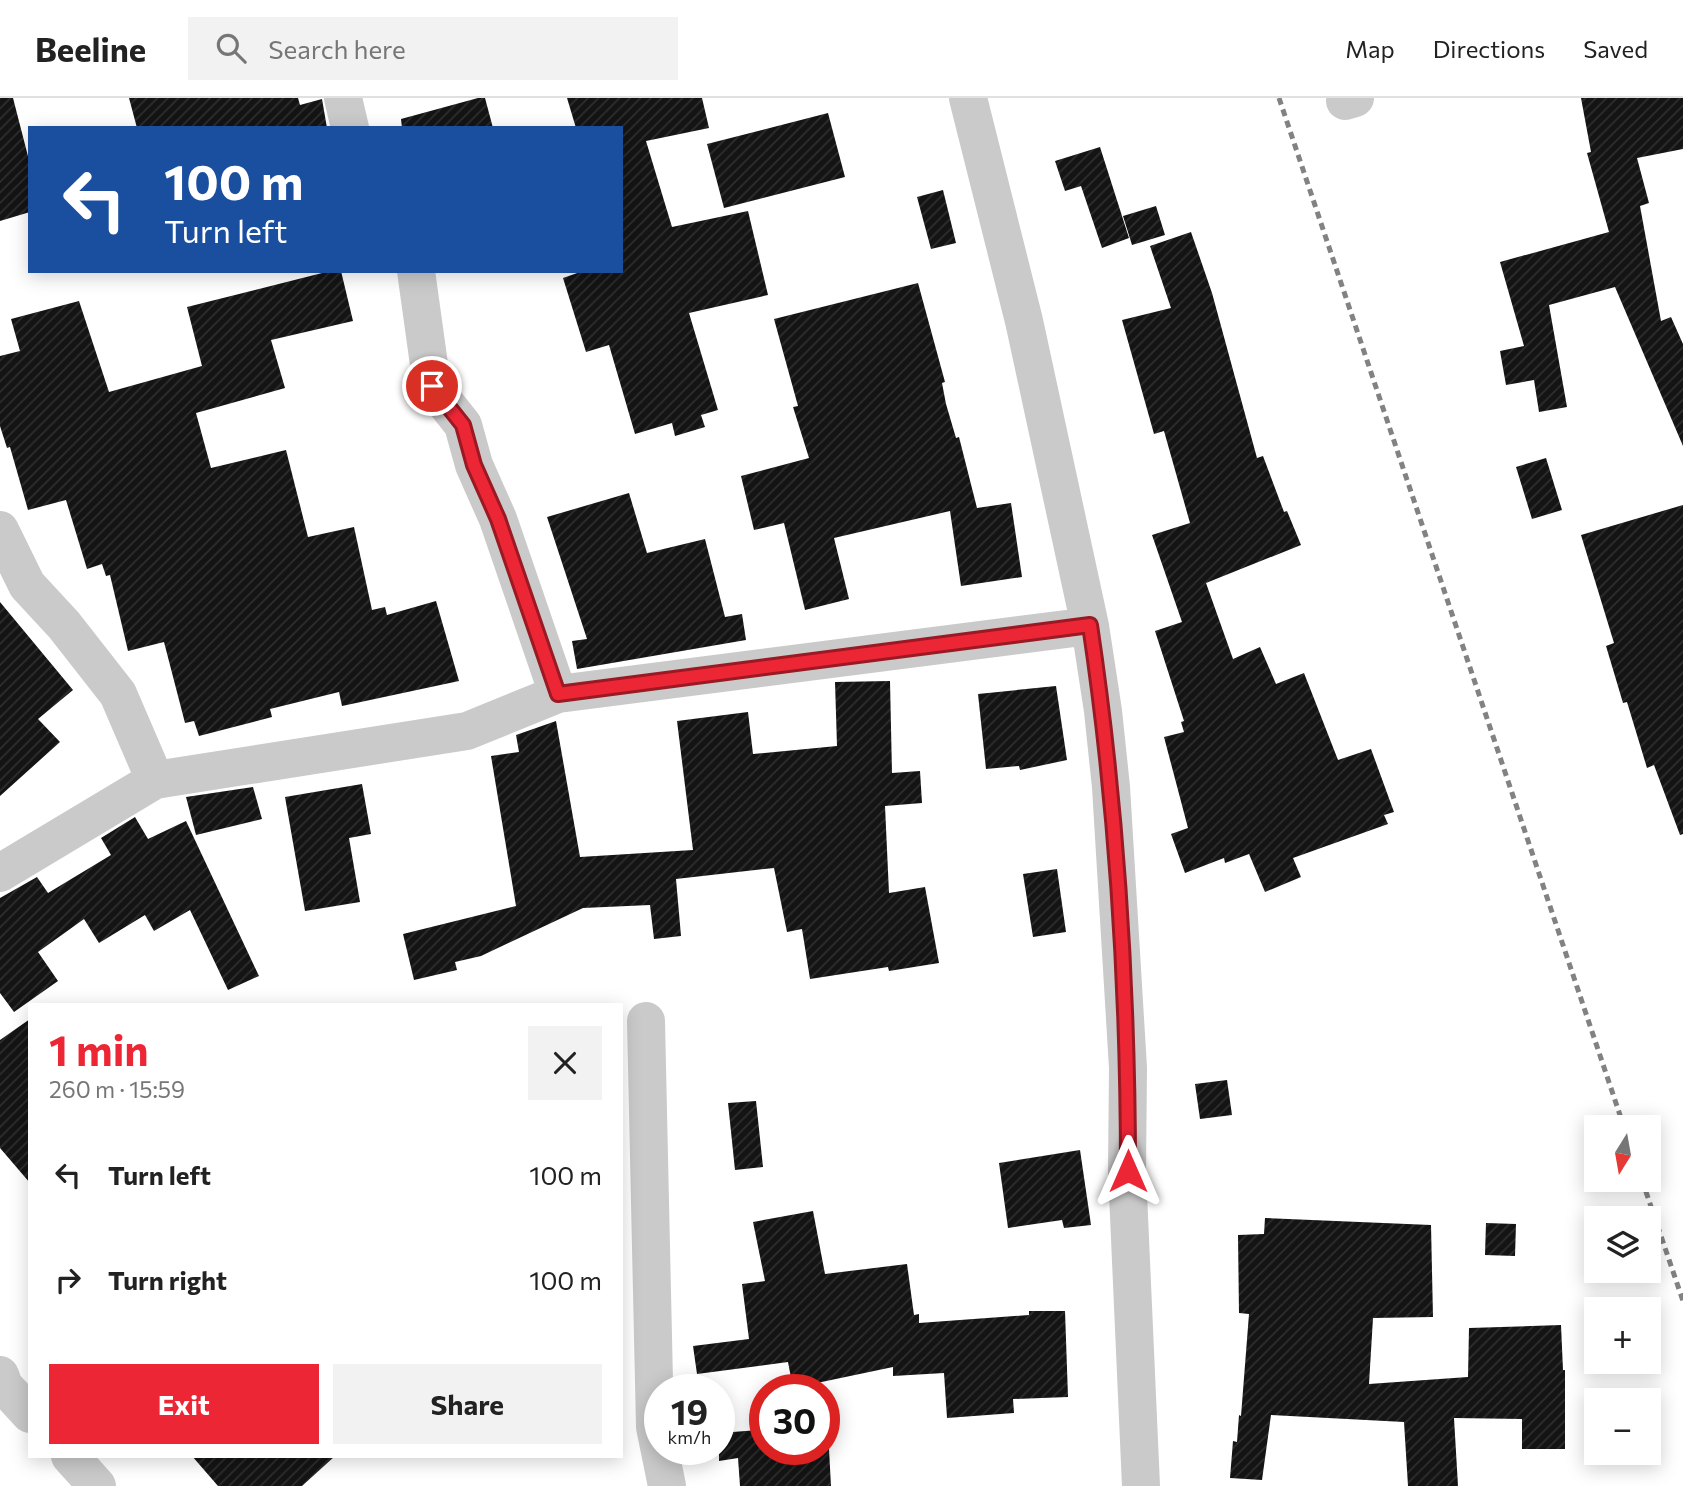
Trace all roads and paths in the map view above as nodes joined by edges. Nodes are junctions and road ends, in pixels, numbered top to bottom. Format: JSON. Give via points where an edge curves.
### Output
{"nodes":[{"id":1,"x":343,"y":98,"type":"edge"},
{"id":2,"x":968,"y":98,"type":"edge"},
{"id":3,"x":1346,"y":98,"type":"edge"},
{"id":4,"x":1355,"y":98,"type":"edge"},
{"id":5,"x":350,"y":126,"type":"edge"},
{"id":6,"x":416,"y":273,"type":"edge"},
{"id":7,"x":0,"y":530,"type":"edge"},
{"id":8,"x":1090,"y":625,"type":"junction"},
{"id":9,"x":558,"y":694,"type":"junction"},
{"id":10,"x":155,"y":780,"type":"junction"},
{"id":11,"x":0,"y":873,"type":"edge"},
{"id":12,"x":646,"y":1021,"type":"dead end"},
{"id":13,"x":1,"y":1383,"type":"edge"},
{"id":14,"x":28,"y":1412,"type":"edge"},
{"id":15,"x":72,"y":1458,"type":"edge"},
{"id":16,"x":97,"y":1486,"type":"edge"},
{"id":17,"x":667,"y":1486,"type":"edge"},
{"id":18,"x":1141,"y":1486,"type":"edge"}],
"edges":[{"from":1,"to":5,"type":"street"},
{"from":2,"to":8,"type":"street","via":[[1024,321]]},
{"from":3,"to":4,"type":"street"},
{"from":6,"to":9,"type":"street","via":[[432,386],[463,425]]},
{"from":7,"to":10,"type":"street","via":[[27,585],[118,694]]},
{"from":8,"to":9,"type":"street"},
{"from":8,"to":18,"type":"street","via":[[1110,774],[1118,894]]},
{"from":9,"to":10,"type":"street","via":[[467,731]]},
{"from":10,"to":11,"type":"street"},
{"from":12,"to":17,"type":"street","via":[[655,1427]]},
{"from":13,"to":14,"type":"street"},
{"from":15,"to":16,"type":"street"}]}
